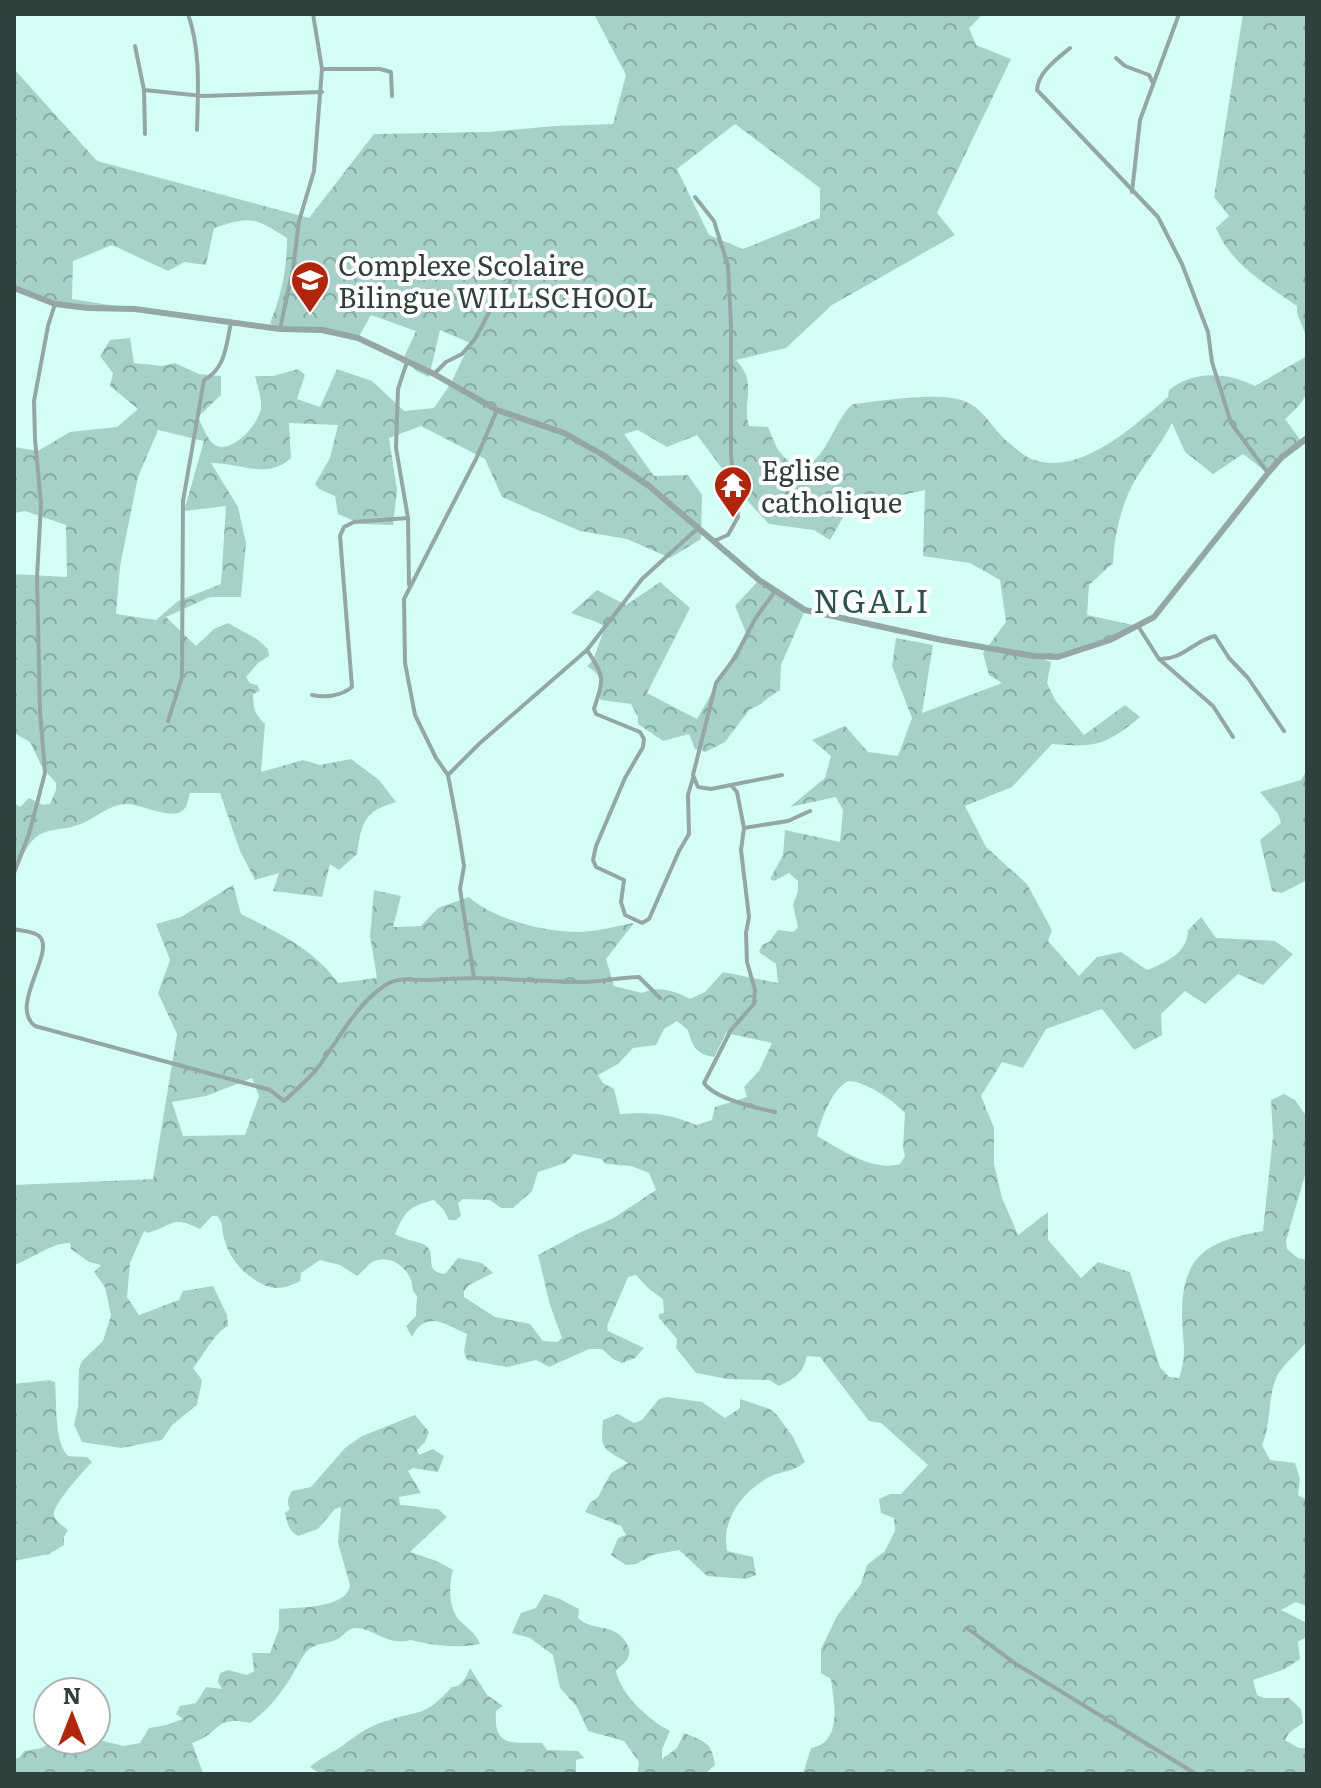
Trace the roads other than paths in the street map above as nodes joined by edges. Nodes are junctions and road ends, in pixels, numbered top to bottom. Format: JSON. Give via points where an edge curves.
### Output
{"nodes":[{"id":1,"x":188,"y":14,"type":"edge"},
{"id":2,"x":313,"y":14,"type":"edge"},
{"id":3,"x":1179,"y":14,"type":"edge"},
{"id":4,"x":135,"y":46,"type":"dead end"},
{"id":5,"x":1070,"y":48,"type":"dead end"},
{"id":6,"x":1116,"y":58,"type":"dead end"},
{"id":7,"x":322,"y":69,"type":"junction"},
{"id":8,"x":1153,"y":83,"type":"junction"},
{"id":9,"x":144,"y":90,"type":"junction"},
{"id":10,"x":322,"y":92,"type":"junction"},
{"id":11,"x":198,"y":95,"type":"junction"},
{"id":12,"x":392,"y":96,"type":"dead end"},
{"id":13,"x":197,"y":130,"type":"dead end"},
{"id":14,"x":145,"y":134,"type":"dead end"},
{"id":15,"x":1132,"y":192,"type":"junction"},
{"id":16,"x":695,"y":197,"type":"dead end"},
{"id":17,"x":547,"y":267,"type":"dead end"},
{"id":18,"x":14,"y":288,"type":"edge"},
{"id":19,"x":55,"y":304,"type":"junction"},
{"id":20,"x":231,"y":323,"type":"junction"},
{"id":21,"x":280,"y":329,"type":"junction"},
{"id":22,"x":407,"y":362,"type":"junction"},
{"id":23,"x":434,"y":374,"type":"junction"},
{"id":24,"x":497,"y":410,"type":"junction"},
{"id":25,"x":1307,"y":438,"type":"edge"},
{"id":26,"x":1268,"y":473,"type":"junction"},
{"id":27,"x":408,"y":518,"type":"junction"},
{"id":28,"x":698,"y":528,"type":"junction"},
{"id":29,"x":712,"y":542,"type":"junction"},
{"id":30,"x":409,"y":587,"type":"junction"},
{"id":31,"x":775,"y":591,"type":"junction"},
{"id":32,"x":1138,"y":626,"type":"junction"},
{"id":33,"x":587,"y":650,"type":"junction"},
{"id":34,"x":1159,"y":659,"type":"junction"},
{"id":35,"x":312,"y":695,"type":"dead end"},
{"id":36,"x":168,"y":721,"type":"dead end"},
{"id":37,"x":1284,"y":731,"type":"dead end"},
{"id":38,"x":1233,"y":737,"type":"dead end"},
{"id":39,"x":448,"y":775,"type":"junction"},
{"id":40,"x":693,"y":775,"type":"junction"},
{"id":41,"x":782,"y":775,"type":"dead end"},
{"id":42,"x":731,"y":785,"type":"junction"},
{"id":43,"x":810,"y":811,"type":"dead end"},
{"id":44,"x":744,"y":828,"type":"junction"},
{"id":45,"x":14,"y":873,"type":"edge"},
{"id":46,"x":14,"y":929,"type":"edge"},
{"id":47,"x":474,"y":978,"type":"junction"},
{"id":48,"x":660,"y":998,"type":"dead end"},
{"id":49,"x":775,"y":1112,"type":"dead end"},
{"id":50,"x":967,"y":1628,"type":"dead end"},
{"id":51,"x":1196,"y":1774,"type":"edge"}],
"edges":[{"from":1,"to":11,"type":"street"},
{"from":2,"to":7,"type":"street"},
{"from":3,"to":8,"type":"street"},
{"from":4,"to":9,"type":"street"},
{"from":5,"to":15,"type":"street","via":[[1049,66],[1037,90]]},
{"from":6,"to":8,"type":"street","via":[[1149,75]]},
{"from":7,"to":10,"type":"street"},
{"from":7,"to":12,"type":"street","via":[[391,72]]},
{"from":8,"to":15,"type":"street","via":[[1140,120]]},
{"from":9,"to":11,"type":"street"},
{"from":9,"to":14,"type":"street"},
{"from":10,"to":11,"type":"street"},
{"from":10,"to":21,"type":"street","via":[[314,171],[299,221]]},
{"from":11,"to":13,"type":"street"},
{"from":15,"to":26,"type":"street","via":[[1158,217],[1182,264],[1208,332],[1231,423]]},
{"from":16,"to":29,"type":"street","via":[[714,221],[728,266],[731,325],[730,441],[738,517],[728,535]]},
{"from":17,"to":23,"type":"street","via":[[525,262],[475,339]]},
{"from":18,"to":19,"type":"street"},
{"from":19,"to":20,"type":"street"},
{"from":19,"to":45,"type":"street","via":[[34,401],[45,773]]},
{"from":20,"to":21,"type":"street"},
{"from":20,"to":36,"type":"street","via":[[224,359],[204,380],[190,455],[183,501],[182,677]]},
{"from":21,"to":22,"type":"street","via":[[358,338]]},
{"from":22,"to":23,"type":"street"},
{"from":22,"to":27,"type":"street","via":[[398,389],[396,448]]},
{"from":23,"to":24,"type":"street"},
{"from":24,"to":28,"type":"street","via":[[564,433],[603,455]]},
{"from":24,"to":30,"type":"street"},
{"from":25,"to":26,"type":"street"},
{"from":26,"to":32,"type":"street","via":[[1154,617]]},
{"from":27,"to":30,"type":"street"},
{"from":27,"to":35,"type":"street","via":[[344,527],[340,536],[352,687],[333,695]]},
{"from":28,"to":29,"type":"street"},
{"from":28,"to":33,"type":"street","via":[[642,579]]},
{"from":29,"to":31,"type":"street"},
{"from":30,"to":39,"type":"street","via":[[404,599],[405,663],[415,715]]},
{"from":31,"to":32,"type":"street","via":[[805,610],[1034,656],[1058,657]]},
{"from":31,"to":40,"type":"street","via":[[716,683]]},
{"from":32,"to":34,"type":"street"},
{"from":33,"to":39,"type":"street"},
{"from":33,"to":40,"type":"street","via":[[603,681],[596,714],[640,732],[644,739],[593,860],[596,867],[624,880],[625,915],[642,923],[649,919],[689,834]]},
{"from":34,"to":37,"type":"street","via":[[1172,660],[1215,636]]},
{"from":34,"to":38,"type":"street","via":[[1213,706]]},
{"from":39,"to":47,"type":"street","via":[[464,866],[460,889]]},
{"from":40,"to":42,"type":"street","via":[[698,787]]},
{"from":41,"to":42,"type":"street"},
{"from":42,"to":44,"type":"street"},
{"from":43,"to":44,"type":"street","via":[[788,821]]},
{"from":44,"to":49,"type":"street","via":[[747,962],[754,1004],[731,1030],[704,1083],[746,1105]]},
{"from":46,"to":47,"type":"street","via":[[37,934],[44,949],[26,1014],[35,1026],[270,1090],[284,1101],[317,1070],[353,1015],[382,987],[398,978]]},
{"from":47,"to":48,"type":"street","via":[[585,982],[639,977]]},
{"from":50,"to":51,"type":"street","via":[[1016,1664]]}]}
